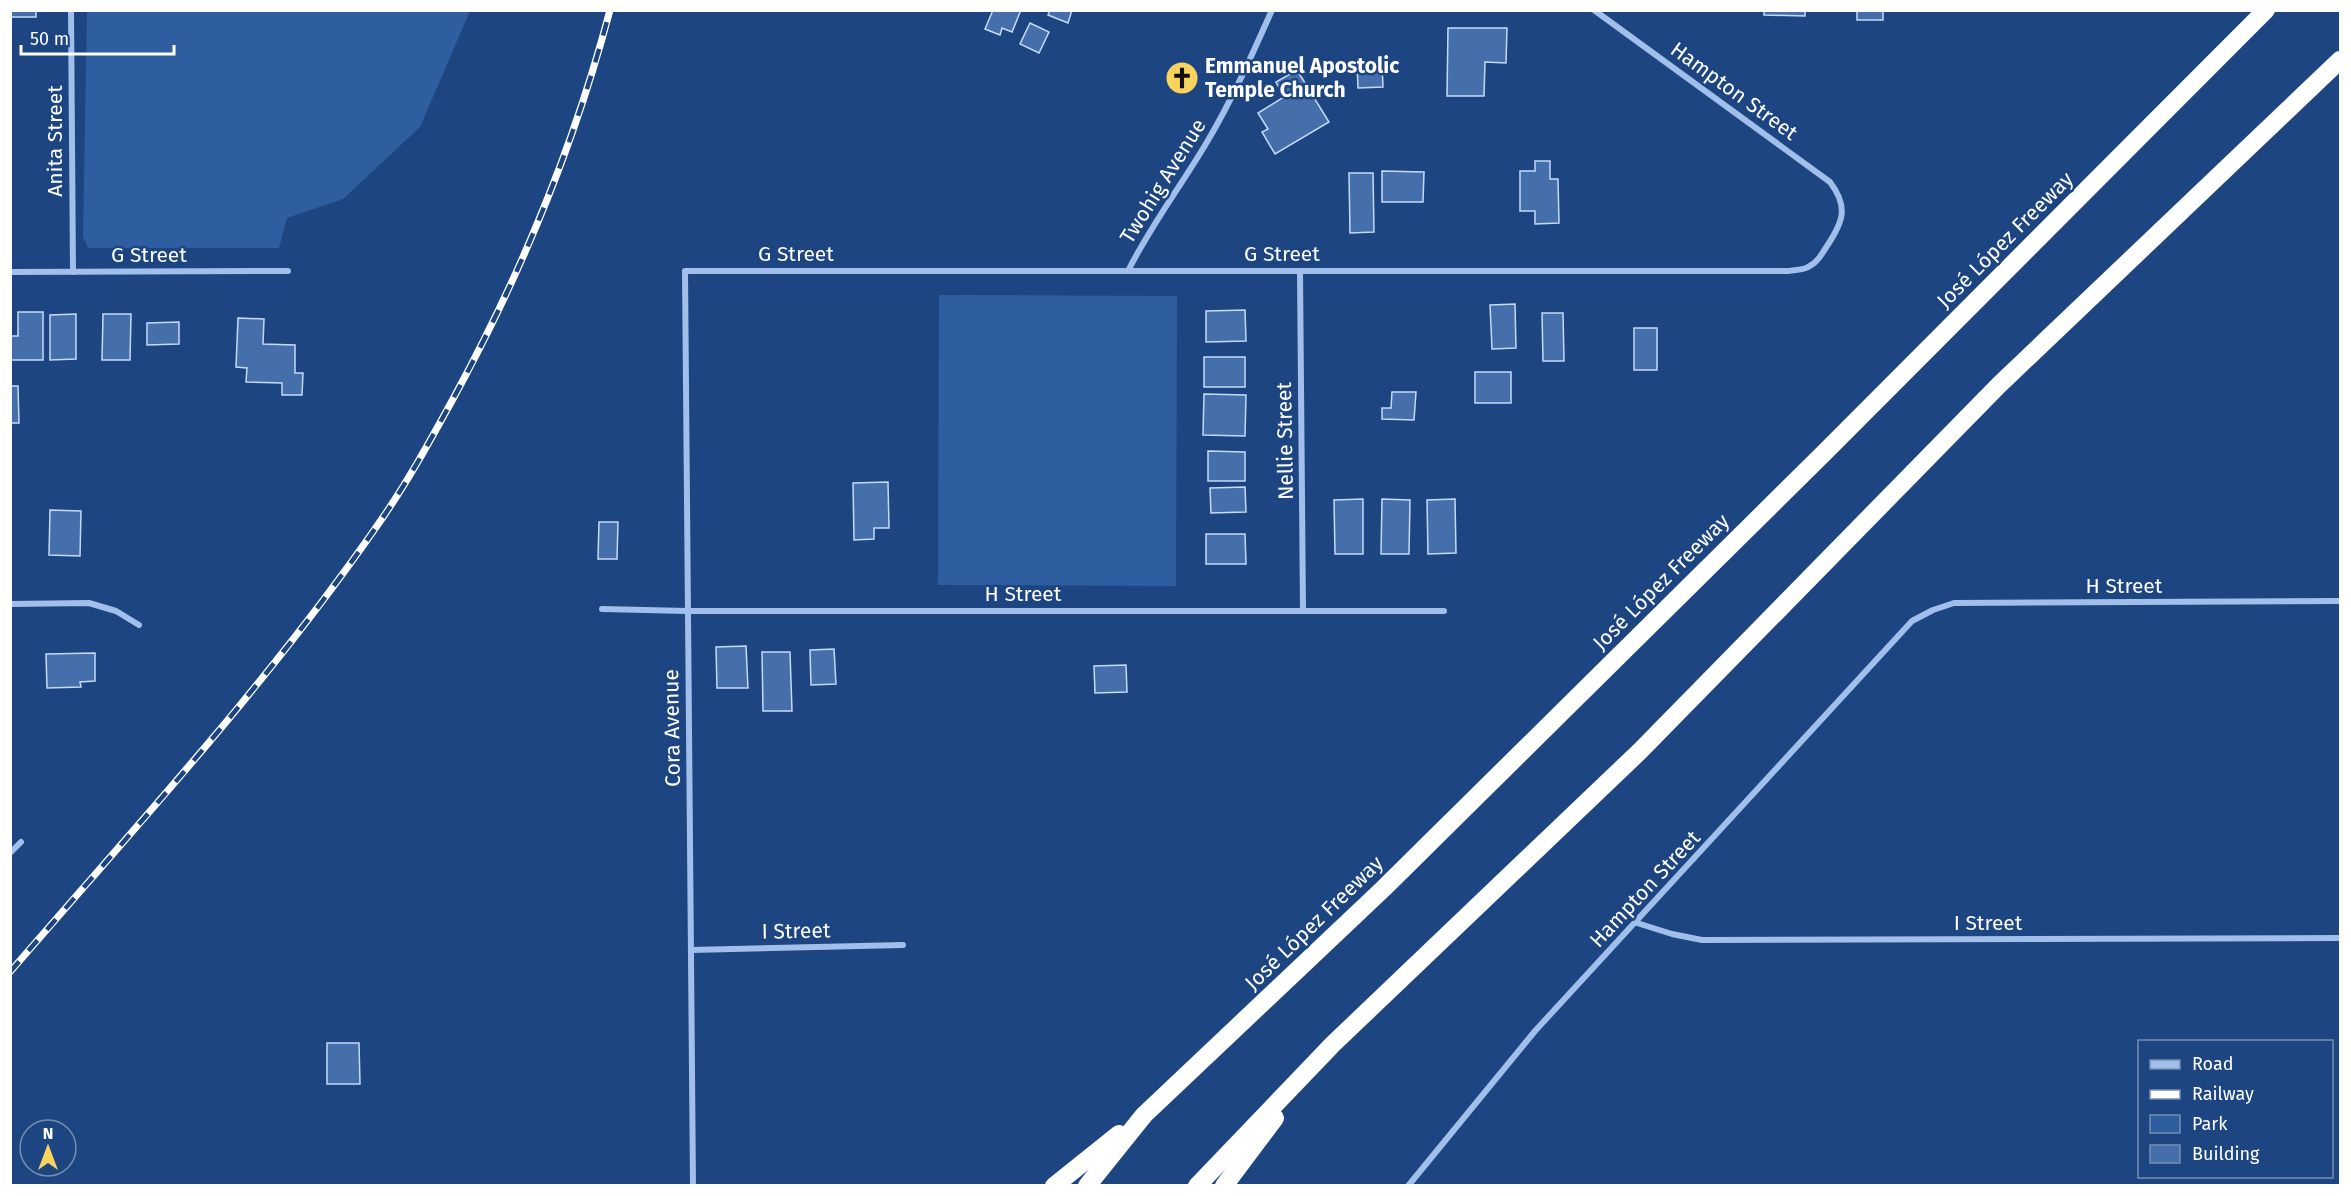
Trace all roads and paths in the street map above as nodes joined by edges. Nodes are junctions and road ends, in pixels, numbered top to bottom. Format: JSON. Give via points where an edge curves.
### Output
{"nodes":[{"id":1,"x":71,"y":10,"type":"edge"},
{"id":2,"x":1272,"y":10,"type":"edge"},
{"id":3,"x":1594,"y":10,"type":"edge"},
{"id":4,"x":2266,"y":10,"type":"edge"},
{"id":5,"x":2340,"y":60,"type":"edge"},
{"id":6,"x":1842,"y":208,"type":"joint"},
{"id":7,"x":685,"y":270,"type":"joint"},
{"id":8,"x":288,"y":271,"type":"dead end"},
{"id":9,"x":1128,"y":271,"type":"junction"},
{"id":10,"x":1300,"y":271,"type":"junction"},
{"id":11,"x":10,"y":272,"type":"edge"},
{"id":12,"x":72,"y":272,"type":"junction"},
{"id":13,"x":2340,"y":601,"type":"edge"},
{"id":14,"x":10,"y":604,"type":"edge"},
{"id":15,"x":602,"y":609,"type":"dead end"},
{"id":16,"x":687,"y":611,"type":"junction"},
{"id":17,"x":1303,"y":611,"type":"junction"},
{"id":18,"x":1444,"y":611,"type":"dead end"},
{"id":19,"x":1912,"y":621,"type":"joint"},
{"id":20,"x":139,"y":625,"type":"dead end"},
{"id":21,"x":21,"y":842,"type":"dead end"},
{"id":22,"x":10,"y":853,"type":"edge"},
{"id":23,"x":1637,"y":922,"type":"junction"},
{"id":24,"x":2340,"y":938,"type":"edge"},
{"id":25,"x":903,"y":945,"type":"dead end"},
{"id":26,"x":691,"y":950,"type":"junction"},
{"id":27,"x":1314,"y":1064,"type":"junction"},
{"id":28,"x":1144,"y":1115,"type":"junction"},
{"id":29,"x":693,"y":1185,"type":"edge"},
{"id":30,"x":1054,"y":1185,"type":"edge"},
{"id":31,"x":1088,"y":1185,"type":"edge"},
{"id":32,"x":1197,"y":1185,"type":"edge"},
{"id":33,"x":1224,"y":1185,"type":"edge"},
{"id":34,"x":1408,"y":1185,"type":"edge"}],
"edges":[{"from":1,"to":12,"type":"street","name":"Anita Street"},
{"from":2,"to":9,"type":"street","name":"Twohig Avenue","via":[[1226,109],[1157,216]]},
{"from":3,"to":6,"type":"street","name":"Hampton Street","via":[[1830,182],[1840,195]]},
{"from":4,"to":28,"type":"highway","name":"José López Freeway","via":[[1384,888]]},
{"from":5,"to":27,"type":"highway","via":[[1999,385],[1640,751]]},
{"from":6,"to":10,"type":"street","name":"G Street","via":[[1841,225],[1808,268]]},
{"from":7,"to":9,"type":"street","name":"G Street"},
{"from":7,"to":16,"type":"street","name":"Cora Avenue"},
{"from":8,"to":12,"type":"street","name":"G Street"},
{"from":9,"to":10,"type":"street","name":"G Street"},
{"from":10,"to":17,"type":"street","name":"Nellie Street"},
{"from":11,"to":12,"type":"street","name":"G Street"},
{"from":13,"to":19,"type":"street","name":"H Street","via":[[1954,603]]},
{"from":14,"to":20,"type":"street","via":[[89,603],[116,611]]},
{"from":15,"to":16,"type":"street","name":"H Street"},
{"from":16,"to":17,"type":"street","name":"H Street"},
{"from":16,"to":26,"type":"street","name":"Cora Avenue"},
{"from":17,"to":18,"type":"street","name":"H Street"},
{"from":19,"to":23,"type":"street","name":"Hampton Street"},
{"from":21,"to":22,"type":"street"},
{"from":23,"to":24,"type":"street","name":"I Street","via":[[1702,940]]},
{"from":23,"to":34,"type":"street","name":"Hampton Street","via":[[1535,1031]]},
{"from":25,"to":26,"type":"street","name":"I Street"},
{"from":26,"to":29,"type":"street","name":"Cora Avenue"},
{"from":27,"to":32,"type":"highway"},
{"from":27,"to":33,"type":"highway"},
{"from":28,"to":30,"type":"highway"},
{"from":28,"to":31,"type":"highway","name":"José López Freeway"}]}
